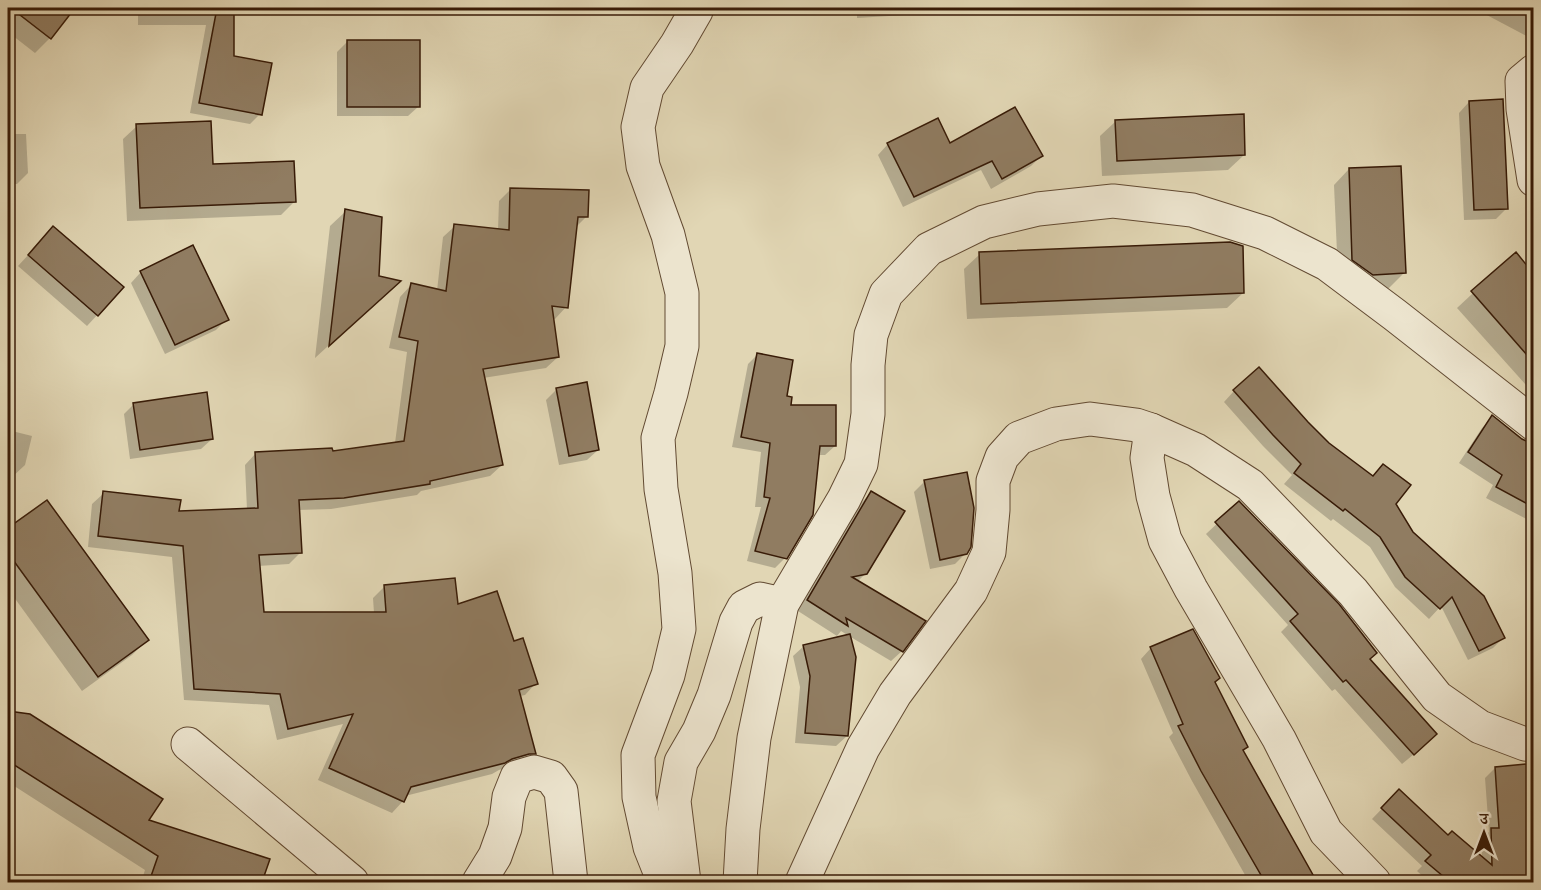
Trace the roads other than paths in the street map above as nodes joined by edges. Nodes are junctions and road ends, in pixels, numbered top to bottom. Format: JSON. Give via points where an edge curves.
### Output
{"nodes":[{"id":1,"x":697,"y":8,"type":"edge"},
{"id":2,"x":1533,"y":71,"type":"edge"},
{"id":3,"x":1533,"y":180,"type":"edge"},
{"id":4,"x":1533,"y":424,"type":"edge"},
{"id":5,"x":1151,"y":430,"type":"junction"},
{"id":6,"x":782,"y":604,"type":"junction"},
{"id":7,"x":188,"y":744,"type":"dead end"},
{"id":8,"x":1533,"y":745,"type":"edge"},
{"id":9,"x":352,"y":882,"type":"edge"},
{"id":10,"x":479,"y":882,"type":"edge"},
{"id":11,"x":571,"y":882,"type":"edge"},
{"id":12,"x":664,"y":882,"type":"edge"},
{"id":13,"x":684,"y":882,"type":"edge"},
{"id":14,"x":740,"y":882,"type":"edge"},
{"id":15,"x":802,"y":882,"type":"edge"},
{"id":16,"x":1374,"y":882,"type":"edge"}],
"edges":[{"from":1,"to":12,"type":"street","via":[[647,88],[638,127],[643,166],[668,235],[682,293],[682,346],[658,438],[679,629],[668,675],[638,755],[639,797],[650,847]]},
{"from":2,"to":3,"type":"street","via":[[1522,81]]},
{"from":4,"to":6,"type":"street","via":[[1327,264],[1265,233],[1192,210],[1113,201],[1038,209],[984,222],[929,249],[886,294],[871,335],[868,414],[861,464]]},
{"from":5,"to":8,"type":"street","via":[[1196,450],[1250,485],[1353,592],[1437,697],[1480,727]]},
{"from":5,"to":15,"type":"street","via":[[1090,419],[1056,423],[1019,438],[1002,457],[993,481],[989,552],[971,591],[896,694],[863,748]]},
{"from":5,"to":16,"type":"street","via":[[1147,458],[1165,540],[1279,739],[1326,832]]},
{"from":6,"to":13,"type":"street","via":[[760,599],[744,607],[703,722],[681,762],[674,801]]},
{"from":6,"to":14,"type":"street","via":[[754,738]]},
{"from":7,"to":9,"type":"street"},
{"from":10,"to":11,"type":"street","via":[[495,856],[517,777],[534,772],[551,777],[561,792]]}]}
